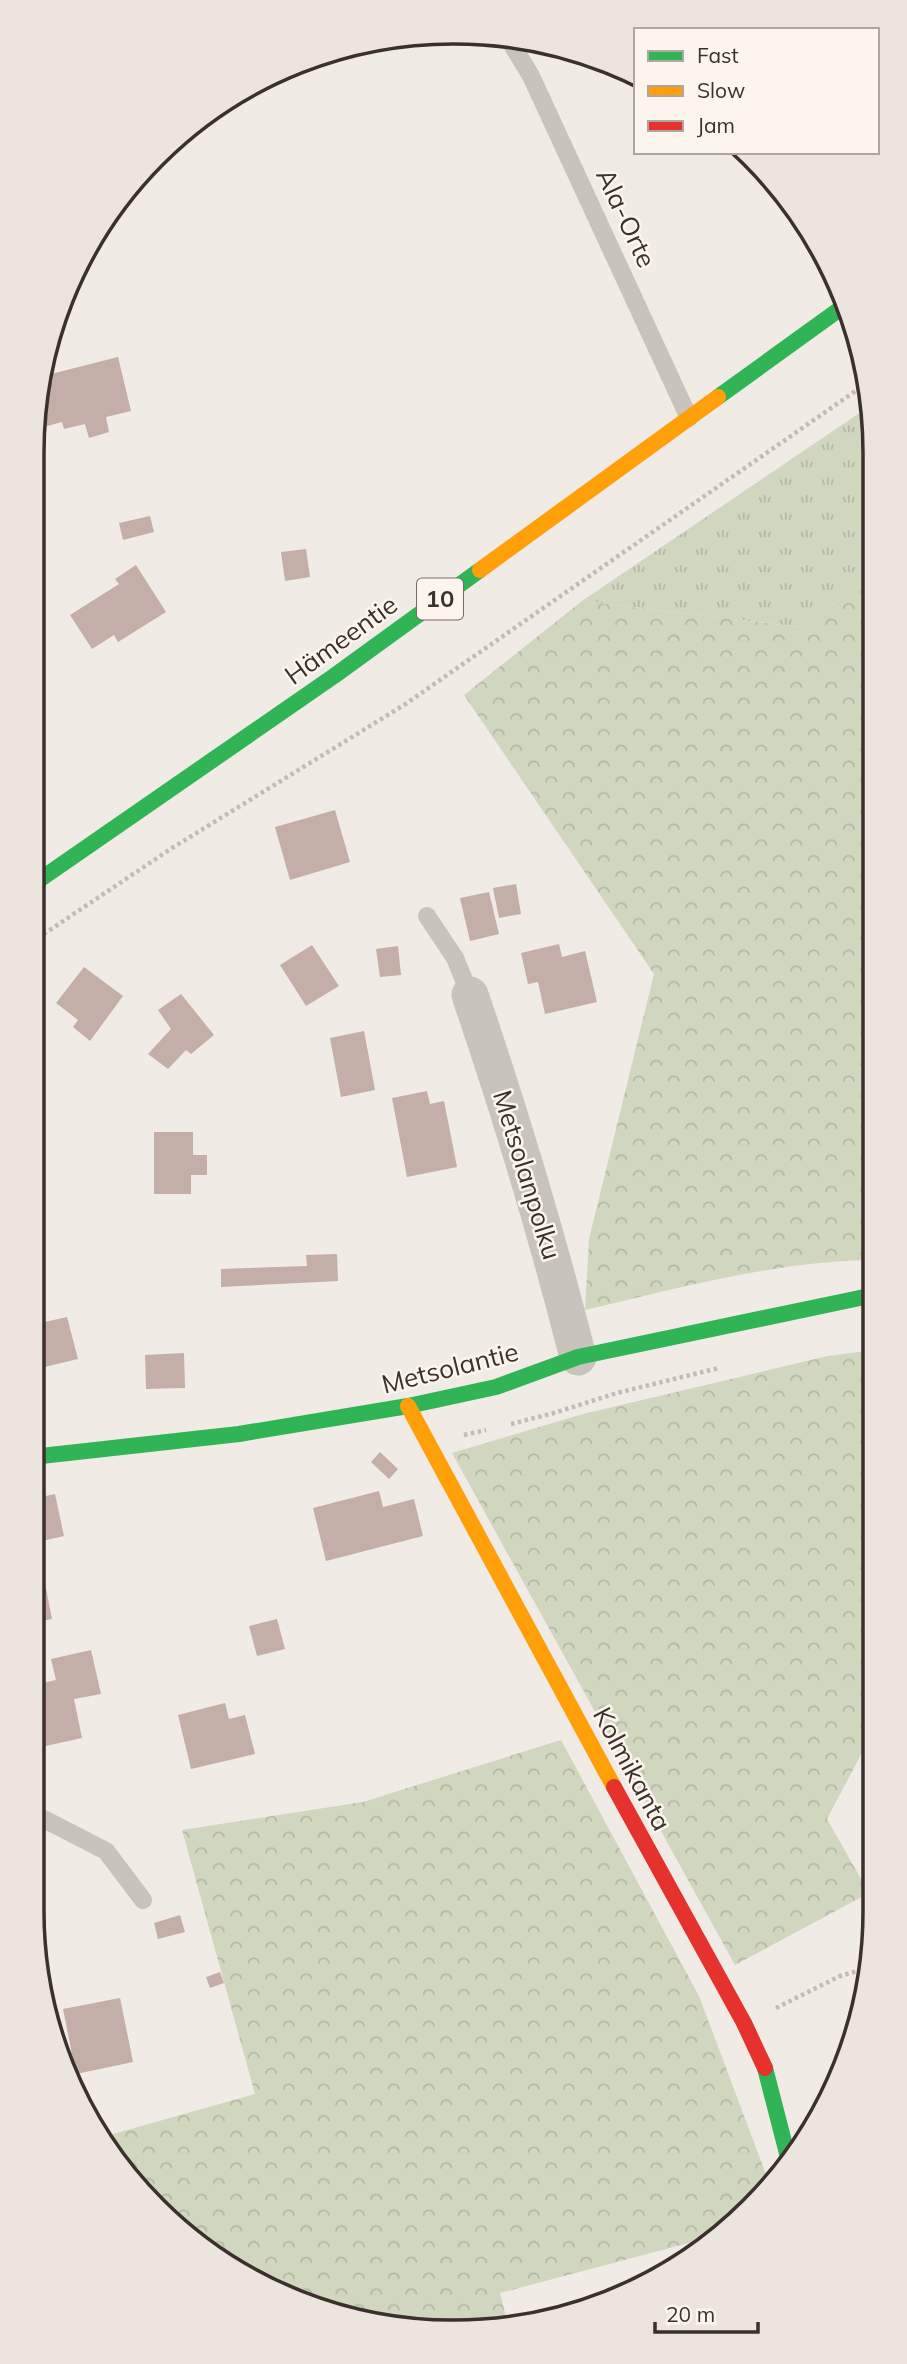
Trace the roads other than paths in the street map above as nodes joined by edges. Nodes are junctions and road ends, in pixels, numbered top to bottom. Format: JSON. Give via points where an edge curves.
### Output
{"nodes":[{"id":1,"x":514,"y":48,"type":"edge"},
{"id":2,"x":837,"y":311,"type":"edge"},
{"id":3,"x":689,"y":418,"type":"junction"},
{"id":4,"x":44,"y":876,"type":"edge"},
{"id":5,"x":427,"y":916,"type":"dead end"},
{"id":6,"x":470,"y":995,"type":"joint"},
{"id":7,"x":863,"y":1297,"type":"edge"},
{"id":8,"x":578,"y":1357,"type":"junction"},
{"id":9,"x":408,"y":1406,"type":"junction"},
{"id":10,"x":44,"y":1456,"type":"edge"},
{"id":11,"x":44,"y":1819,"type":"edge"},
{"id":12,"x":143,"y":1900,"type":"dead end"},
{"id":13,"x":786,"y":2150,"type":"edge"}],
"edges":[{"from":1,"to":3,"type":"lane","name":"Ala-Orte"},
{"from":2,"to":3,"type":"main road","name":"Hämeentie","number":"10"},
{"from":3,"to":4,"type":"main road","name":"Hämeentie","number":"10","via":[[334,676]]},
{"from":5,"to":6,"type":"lane","via":[[455,958]]},
{"from":6,"to":8,"type":"street","name":"Metsolanpolku","via":[[528,1171]]},
{"from":7,"to":8,"type":"main road","name":"Metsolantie"},
{"from":8,"to":9,"type":"main road","name":"Metsolantie","via":[[496,1387]]},
{"from":9,"to":10,"type":"main road","name":"Metsolantie","via":[[239,1434]]},
{"from":9,"to":13,"type":"main road","name":"Kolmikanta","via":[[744,2023],[764,2064]]},
{"from":11,"to":12,"type":"lane","via":[[106,1851]]}]}
